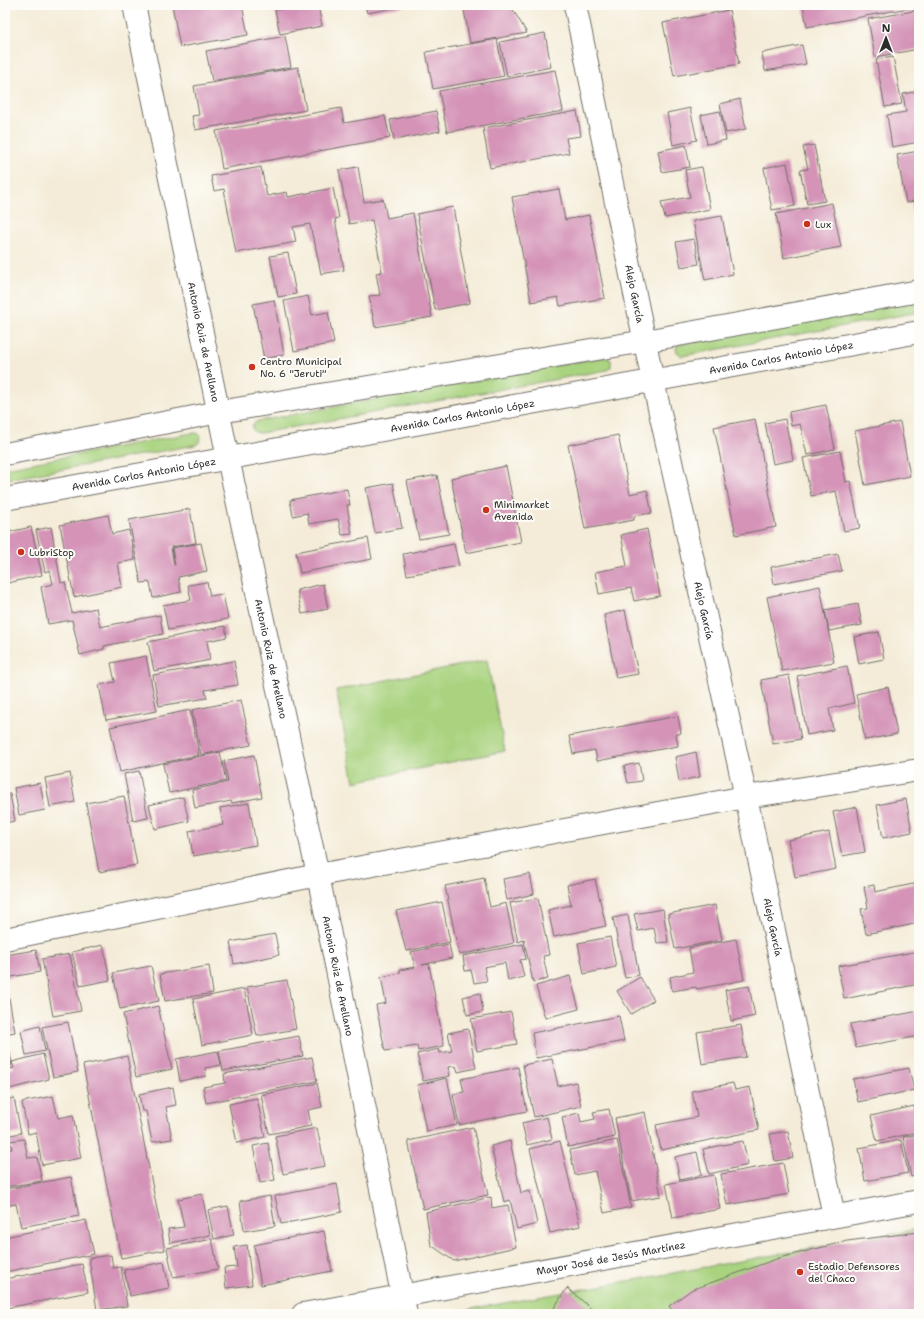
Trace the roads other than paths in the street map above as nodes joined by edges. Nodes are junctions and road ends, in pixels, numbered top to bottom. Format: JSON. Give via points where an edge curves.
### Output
{"nodes":[{"id":1,"x":134,"y":5,"type":"edge"},
{"id":2,"x":575,"y":5,"type":"edge"},
{"id":3,"x":919,"y":290,"type":"edge"},
{"id":4,"x":919,"y":332,"type":"edge"},
{"id":5,"x":645,"y":341,"type":"junction"},
{"id":6,"x":653,"y":381,"type":"junction"},
{"id":7,"x":219,"y":412,"type":"junction"},
{"id":8,"x":5,"y":454,"type":"edge"},
{"id":9,"x":228,"y":458,"type":"junction"},
{"id":10,"x":5,"y":499,"type":"edge"},
{"id":11,"x":919,"y":770,"type":"edge"},
{"id":12,"x":746,"y":797,"type":"junction"},
{"id":13,"x":318,"y":875,"type":"junction"},
{"id":14,"x":5,"y":939,"type":"edge"},
{"id":15,"x":919,"y":1201,"type":"edge"},
{"id":16,"x":834,"y":1216,"type":"junction"},
{"id":17,"x":404,"y":1305,"type":"edge"},
{"id":18,"x":303,"y":1314,"type":"edge"}],
"edges":[{"from":1,"to":7,"type":"street","name":"Antonio Ruiz de Arellano"},
{"from":2,"to":5,"type":"street","name":"Alejo García"},
{"from":3,"to":5,"type":"street"},
{"from":4,"to":6,"type":"street","name":"Avenida Carlos Antonio López"},
{"from":5,"to":6,"type":"street","name":"Alejo García"},
{"from":5,"to":7,"type":"street"},
{"from":6,"to":9,"type":"street","name":"Avenida Carlos Antonio López"},
{"from":6,"to":12,"type":"street","name":"Alejo García"},
{"from":7,"to":8,"type":"street"},
{"from":7,"to":9,"type":"street","name":"Antonio Ruiz de Arellano"},
{"from":9,"to":10,"type":"street","name":"Avenida Carlos Antonio López"},
{"from":9,"to":13,"type":"street","name":"Antonio Ruiz de Arellano"},
{"from":11,"to":12,"type":"street"},
{"from":12,"to":13,"type":"street"},
{"from":12,"to":16,"type":"street","name":"Alejo García"},
{"from":13,"to":14,"type":"street"},
{"from":13,"to":17,"type":"street","name":"Antonio Ruiz de Arellano"},
{"from":15,"to":16,"type":"street","name":"Mayor José de Jesús Martínez"},
{"from":16,"to":17,"type":"street","name":"Mayor José de Jesús Martínez"},
{"from":17,"to":18,"type":"street","name":"Mayor José de Jesús Martínez"}]}
